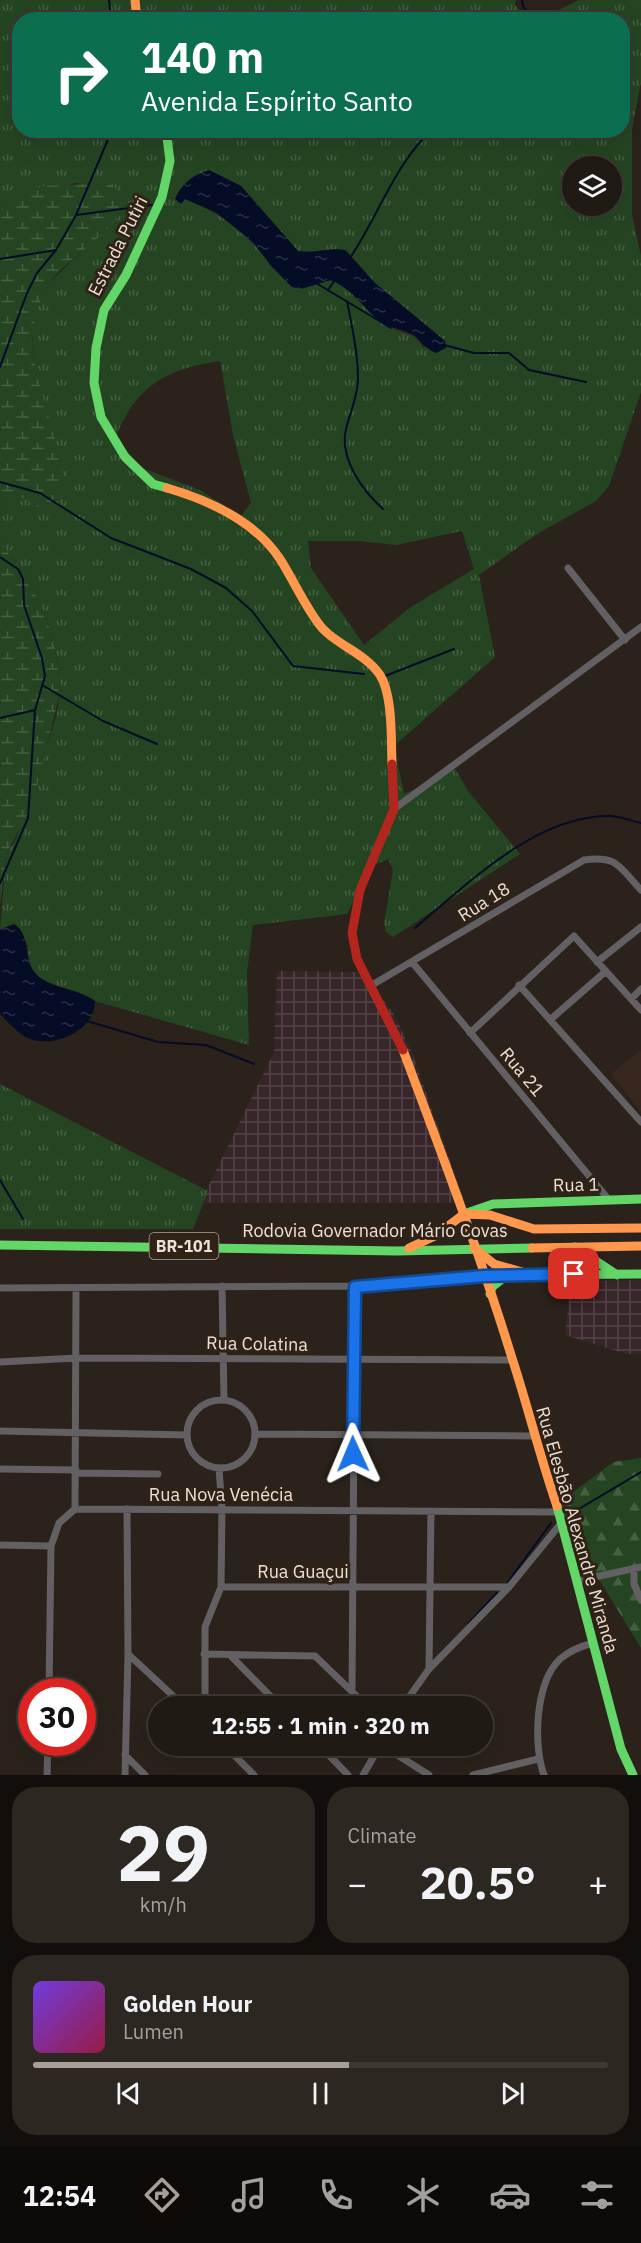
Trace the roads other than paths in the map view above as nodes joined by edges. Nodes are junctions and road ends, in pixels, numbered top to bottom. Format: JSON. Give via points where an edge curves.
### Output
{"nodes":[{"id":1,"x":167,"y":138,"type":"edge"},
{"id":2,"x":568,"y":568,"type":"dead end"},
{"id":3,"x":641,"y":627,"type":"edge"},
{"id":4,"x":625,"y":640,"type":"junction"},
{"id":5,"x":394,"y":809,"type":"junction"},
{"id":6,"x":641,"y":890,"type":"edge"},
{"id":7,"x":641,"y":927,"type":"edge"},
{"id":8,"x":412,"y":962,"type":"junction"},
{"id":9,"x":597,"y":962,"type":"junction"},
{"id":10,"x":606,"y":971,"type":"junction"},
{"id":11,"x":372,"y":985,"type":"junction"},
{"id":12,"x":519,"y":985,"type":"junction"},
{"id":13,"x":641,"y":989,"type":"edge"},
{"id":14,"x":631,"y":999,"type":"junction"},
{"id":15,"x":641,"y":1010,"type":"edge"},
{"id":16,"x":550,"y":1020,"type":"junction"},
{"id":17,"x":470,"y":1033,"type":"junction"},
{"id":18,"x":641,"y":1122,"type":"edge"},
{"id":19,"x":641,"y":1199,"type":"edge"},
{"id":20,"x":609,"y":1200,"type":"junction"},
{"id":21,"x":511,"y":1203,"type":"junction"},
{"id":22,"x":464,"y":1214,"type":"junction"},
{"id":23,"x":512,"y":1224,"type":"junction"},
{"id":24,"x":641,"y":1228,"type":"edge"},
{"id":25,"x":0,"y":1245,"type":"edge"},
{"id":26,"x":641,"y":1246,"type":"edge"},
{"id":27,"x":574,"y":1247,"type":"junction"},
{"id":28,"x":474,"y":1248,"type":"junction"},
{"id":29,"x":397,"y":1251,"type":"junction"},
{"id":30,"x":529,"y":1274,"type":"junction"},
{"id":31,"x":641,"y":1274,"type":"edge"},
{"id":32,"x":507,"y":1275,"type":"junction"},
{"id":33,"x":617,"y":1275,"type":"junction"},
{"id":34,"x":484,"y":1276,"type":"junction"},
{"id":35,"x":222,"y":1286,"type":"junction"},
{"id":36,"x":355,"y":1287,"type":"junction"},
{"id":37,"x":0,"y":1288,"type":"edge"},
{"id":38,"x":76,"y":1289,"type":"junction"},
{"id":39,"x":490,"y":1294,"type":"junction"},
{"id":40,"x":77,"y":1358,"type":"junction"},
{"id":41,"x":222,"y":1359,"type":"junction"},
{"id":42,"x":353,"y":1360,"type":"junction"},
{"id":43,"x":513,"y":1360,"type":"junction"},
{"id":44,"x":0,"y":1362,"type":"edge"},
{"id":45,"x":224,"y":1400,"type":"junction"},
{"id":46,"x":0,"y":1431,"type":"edge"},
{"id":47,"x":77,"y":1432,"type":"junction"},
{"id":48,"x":255,"y":1434,"type":"junction"},
{"id":49,"x":352,"y":1434,"type":"junction"},
{"id":50,"x":187,"y":1435,"type":"junction"},
{"id":51,"x":532,"y":1436,"type":"junction"},
{"id":52,"x":219,"y":1468,"type":"junction"},
{"id":53,"x":0,"y":1469,"type":"edge"},
{"id":54,"x":75,"y":1471,"type":"junction"},
{"id":55,"x":158,"y":1474,"type":"dead end"},
{"id":56,"x":75,"y":1509,"type":"junction"},
{"id":57,"x":127,"y":1509,"type":"junction"},
{"id":58,"x":222,"y":1510,"type":"junction"},
{"id":59,"x":354,"y":1511,"type":"junction"},
{"id":60,"x":431,"y":1511,"type":"junction"},
{"id":61,"x":558,"y":1512,"type":"junction"},
{"id":62,"x":562,"y":1522,"type":"junction"},
{"id":63,"x":0,"y":1545,"type":"edge"},
{"id":64,"x":51,"y":1546,"type":"junction"},
{"id":65,"x":638,"y":1568,"type":"edge"},
{"id":66,"x":577,"y":1581,"type":"junction"},
{"id":67,"x":221,"y":1587,"type":"junction"},
{"id":68,"x":509,"y":1587,"type":"junction"},
{"id":69,"x":353,"y":1588,"type":"junction"},
{"id":70,"x":429,"y":1588,"type":"junction"},
{"id":71,"x":641,"y":1600,"type":"edge"},
{"id":72,"x":593,"y":1643,"type":"junction"},
{"id":73,"x":128,"y":1654,"type":"junction"},
{"id":74,"x":204,"y":1654,"type":"junction"},
{"id":75,"x":231,"y":1656,"type":"junction"},
{"id":76,"x":429,"y":1669,"type":"junction"},
{"id":77,"x":49,"y":1678,"type":"edge"},
{"id":78,"x":352,"y":1691,"type":"junction"},
{"id":79,"x":173,"y":1696,"type":"edge"},
{"id":80,"x":205,"y":1696,"type":"edge"},
{"id":81,"x":270,"y":1696,"type":"edge"},
{"id":82,"x":357,"y":1696,"type":"edge"},
{"id":83,"x":410,"y":1696,"type":"edge"},
{"id":84,"x":125,"y":1755,"type":"junction"},
{"id":85,"x":48,"y":1756,"type":"edge"},
{"id":86,"x":235,"y":1756,"type":"edge"},
{"id":87,"x":330,"y":1756,"type":"edge"},
{"id":88,"x":375,"y":1756,"type":"edge"},
{"id":89,"x":398,"y":1756,"type":"edge"},
{"id":90,"x":538,"y":1759,"type":"junction"},
{"id":91,"x":47,"y":1775,"type":"edge"},
{"id":92,"x":125,"y":1775,"type":"edge"},
{"id":93,"x":145,"y":1775,"type":"edge"},
{"id":94,"x":254,"y":1775,"type":"edge"},
{"id":95,"x":348,"y":1775,"type":"edge"},
{"id":96,"x":363,"y":1775,"type":"edge"},
{"id":97,"x":429,"y":1775,"type":"edge"},
{"id":98,"x":473,"y":1775,"type":"edge"},
{"id":99,"x":544,"y":1775,"type":"edge"},
{"id":100,"x":633,"y":1775,"type":"edge"}],
"edges":[{"from":1,"to":5,"type":"street","name":"Estrada Putiri","via":[[170,161],[162,197],[126,275],[104,310],[94,383],[101,417],[125,457],[153,484],[204,499],[247,526],[278,556],[323,629],[380,675],[389,707]]},
{"from":2,"to":4,"type":"street"},
{"from":3,"to":4,"type":"street"},
{"from":4,"to":5,"type":"street"},
{"from":5,"to":11,"type":"street","name":"Estrada Putiri","via":[[360,890],[352,933],[357,959]]},
{"from":6,"to":8,"type":"street","name":"Rua 18","via":[[615,862],[604,857],[584,860]]},
{"from":7,"to":9,"type":"street"},
{"from":8,"to":11,"type":"street","name":"Rua 18"},
{"from":8,"to":17,"type":"street","name":"Rua 21"},
{"from":9,"to":10,"type":"street"},
{"from":9,"to":12,"type":"street","via":[[574,936]]},
{"from":10,"to":14,"type":"street"},
{"from":10,"to":16,"type":"street"},
{"from":11,"to":22,"type":"street","name":"Estrada Putiri","via":[[398,1035]]},
{"from":12,"to":16,"type":"street"},
{"from":12,"to":17,"type":"street"},
{"from":13,"to":14,"type":"street"},
{"from":14,"to":15,"type":"street"},
{"from":16,"to":18,"type":"street"},
{"from":17,"to":20,"type":"street","name":"Rua 21"},
{"from":19,"to":20,"type":"street","name":"Rua 1"},
{"from":20,"to":21,"type":"street","name":"Rua 1"},
{"from":21,"to":22,"type":"street","name":"Rua 1","via":[[493,1204]]},
{"from":21,"to":23,"type":"street"},
{"from":22,"to":23,"type":"street","via":[[490,1215]]},
{"from":22,"to":28,"type":"street","name":"Rua Elesbão Alexandre Miranda"},
{"from":22,"to":29,"type":"street","name":"Rua 1","via":[[435,1236]]},
{"from":23,"to":24,"type":"street","via":[[534,1229]]},
{"from":25,"to":29,"type":"street","name":"Rodovia Governador Mário Covas","number":"BR-101"},
{"from":26,"to":27,"type":"street","name":"Rodovia Governador Mário Covas","number":"BR-101"},
{"from":27,"to":28,"type":"street","name":"Rodovia Governador Mário Covas","number":"BR-101"},
{"from":27,"to":33,"type":"street"},
{"from":28,"to":29,"type":"street","name":"Rodovia Governador Mário Covas","number":"BR-101"},
{"from":28,"to":30,"type":"street","via":[[499,1267]]},
{"from":28,"to":34,"type":"street","name":"Rua Elesbão Alexandre Miranda"},
{"from":30,"to":32,"type":"street"},
{"from":30,"to":33,"type":"street"},
{"from":31,"to":33,"type":"street"},
{"from":32,"to":34,"type":"street"},
{"from":32,"to":39,"type":"street"},
{"from":34,"to":36,"type":"street"},
{"from":34,"to":39,"type":"street","name":"Rua Elesbão Alexandre Miranda"},
{"from":35,"to":36,"type":"street"},
{"from":35,"to":38,"type":"street"},
{"from":35,"to":41,"type":"street"},
{"from":36,"to":42,"type":"street"},
{"from":37,"to":38,"type":"street"},
{"from":38,"to":40,"type":"street"},
{"from":39,"to":43,"type":"street","name":"Rua Elesbão Alexandre Miranda"},
{"from":40,"to":41,"type":"street","name":"Rua Colatina"},
{"from":40,"to":44,"type":"street","name":"Rua Colatina"},
{"from":40,"to":47,"type":"street"},
{"from":41,"to":42,"type":"street","name":"Rua Colatina"},
{"from":41,"to":45,"type":"street"},
{"from":42,"to":43,"type":"street","name":"Rua Colatina"},
{"from":42,"to":49,"type":"street"},
{"from":43,"to":51,"type":"street","name":"Rua Elesbão Alexandre Miranda"},
{"from":45,"to":48,"type":"street","via":[[244,1408],[252,1418]]},
{"from":45,"to":50,"type":"street","via":[[197,1409],[188,1423]]},
{"from":46,"to":47,"type":"street"},
{"from":47,"to":50,"type":"street"},
{"from":47,"to":54,"type":"street"},
{"from":48,"to":49,"type":"street"},
{"from":48,"to":52,"type":"street","via":[[251,1452],[243,1461]]},
{"from":49,"to":51,"type":"street"},
{"from":49,"to":59,"type":"street"},
{"from":50,"to":52,"type":"street","via":[[195,1457]]},
{"from":51,"to":61,"type":"street","name":"Rua Elesbão Alexandre Miranda"},
{"from":52,"to":58,"type":"street"},
{"from":53,"to":54,"type":"street"},
{"from":54,"to":55,"type":"street"},
{"from":54,"to":56,"type":"street"},
{"from":56,"to":57,"type":"street","name":"Rua Nova Venécia"},
{"from":56,"to":64,"type":"street","via":[[59,1523]]},
{"from":57,"to":58,"type":"street","name":"Rua Nova Venécia"},
{"from":57,"to":73,"type":"street"},
{"from":58,"to":59,"type":"street","name":"Rua Nova Venécia"},
{"from":58,"to":67,"type":"street"},
{"from":59,"to":60,"type":"street","name":"Rua Nova Venécia"},
{"from":59,"to":69,"type":"street"},
{"from":60,"to":61,"type":"street","name":"Rua Nova Venécia"},
{"from":60,"to":70,"type":"street"},
{"from":61,"to":62,"type":"street","name":"Rua Elesbão Alexandre Miranda"},
{"from":62,"to":66,"type":"street","name":"Rua Elesbão Alexandre Miranda"},
{"from":62,"to":68,"type":"street"},
{"from":63,"to":64,"type":"street"},
{"from":64,"to":77,"type":"street"},
{"from":65,"to":66,"type":"street"},
{"from":65,"to":71,"type":"street","via":[[634,1584]]},
{"from":66,"to":72,"type":"street","name":"Rua Elesbão Alexandre Miranda"},
{"from":67,"to":69,"type":"street","name":"Rua Guaçui"},
{"from":67,"to":74,"type":"street","via":[[206,1621]]},
{"from":68,"to":70,"type":"street","name":"Rua Guaçui"},
{"from":68,"to":76,"type":"street"},
{"from":69,"to":70,"type":"street","name":"Rua Guaçui"},
{"from":69,"to":78,"type":"street"},
{"from":70,"to":76,"type":"street"},
{"from":72,"to":90,"type":"street","via":[[559,1659],[548,1677],[537,1719]]},
{"from":72,"to":100,"type":"street","name":"Rua Elesbão Alexandre Miranda","via":[[621,1749]]},
{"from":73,"to":79,"type":"street"},
{"from":73,"to":84,"type":"street"},
{"from":74,"to":75,"type":"street"},
{"from":74,"to":80,"type":"street"},
{"from":75,"to":78,"type":"street","via":[[315,1656]]},
{"from":75,"to":81,"type":"street"},
{"from":76,"to":83,"type":"street"},
{"from":78,"to":82,"type":"street"},
{"from":84,"to":92,"type":"street"},
{"from":84,"to":93,"type":"street"},
{"from":85,"to":91,"type":"street"},
{"from":86,"to":94,"type":"street"},
{"from":87,"to":95,"type":"street"},
{"from":88,"to":96,"type":"street"},
{"from":89,"to":97,"type":"street"},
{"from":90,"to":98,"type":"street"},
{"from":90,"to":99,"type":"street"}]}
